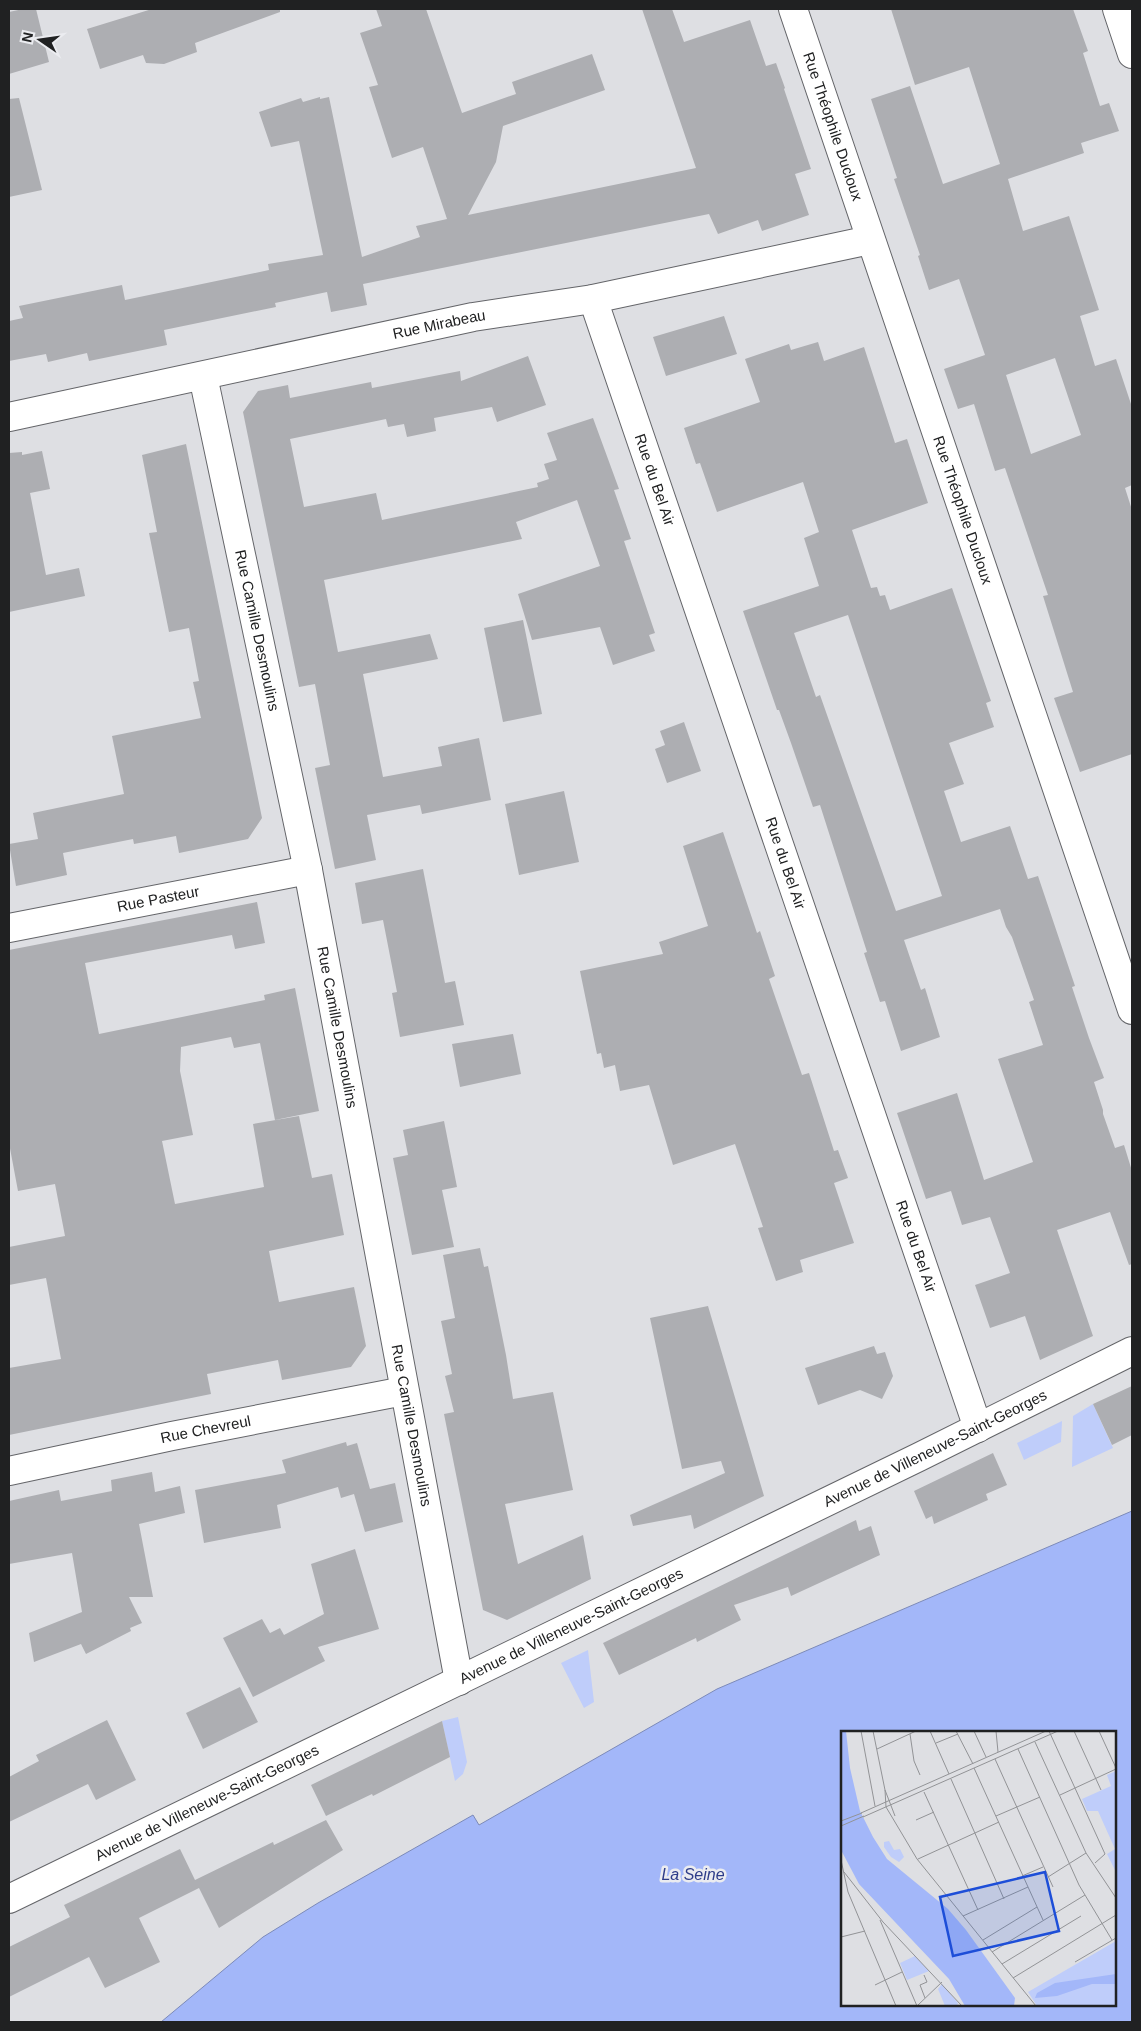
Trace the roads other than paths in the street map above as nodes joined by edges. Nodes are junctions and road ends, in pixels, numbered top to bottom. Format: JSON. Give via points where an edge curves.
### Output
{"nodes":[{"id":1,"x":793,"y":9,"type":"edge"},
{"id":2,"x":1117,"y":9,"type":"edge"},
{"id":3,"x":1132,"y":54,"type":"edge"},
{"id":4,"x":870,"y":240,"type":"junction"},
{"id":5,"x":593,"y":299,"type":"junction"},
{"id":6,"x":203,"y":376,"type":"junction"},
{"id":7,"x":9,"y":417,"type":"edge"},
{"id":8,"x":308,"y":870,"type":"junction"},
{"id":9,"x":9,"y":928,"type":"edge"},
{"id":10,"x":1132,"y":1010,"type":"edge"},
{"id":11,"x":1132,"y":1351,"type":"edge"},
{"id":12,"x":404,"y":1391,"type":"junction"},
{"id":13,"x":978,"y":1428,"type":"junction"},
{"id":14,"x":9,"y":1471,"type":"edge"},
{"id":15,"x":459,"y":1681,"type":"junction"},
{"id":16,"x":9,"y":1899,"type":"edge"}],
"edges":[{"from":1,"to":4,"type":"street","name":"Rue Théophile Ducloux"},
{"from":2,"to":3,"type":"street"},
{"from":4,"to":5,"type":"street","name":"Rue Mirabeau"},
{"from":4,"to":10,"type":"street","name":"Rue Théophile Ducloux"},
{"from":5,"to":6,"type":"street","name":"Rue Mirabeau","via":[[473,316]]},
{"from":5,"to":13,"type":"street","name":"Rue du Bel Air"},
{"from":6,"to":7,"type":"street","name":"Rue Mirabeau"},
{"from":6,"to":8,"type":"street","name":"Rue Camille Desmoulins"},
{"from":8,"to":9,"type":"street","name":"Rue Pasteur"},
{"from":8,"to":12,"type":"street","name":"Rue Camille Desmoulins"},
{"from":11,"to":13,"type":"street","name":"Avenue de Villeneuve-Saint-Georges"},
{"from":12,"to":14,"type":"street","name":"Rue Chevreul"},
{"from":12,"to":15,"type":"street","name":"Rue Camille Desmoulins"},
{"from":13,"to":15,"type":"street","name":"Avenue de Villeneuve-Saint-Georges"},
{"from":15,"to":16,"type":"street","name":"Avenue de Villeneuve-Saint-Georges"}]}
